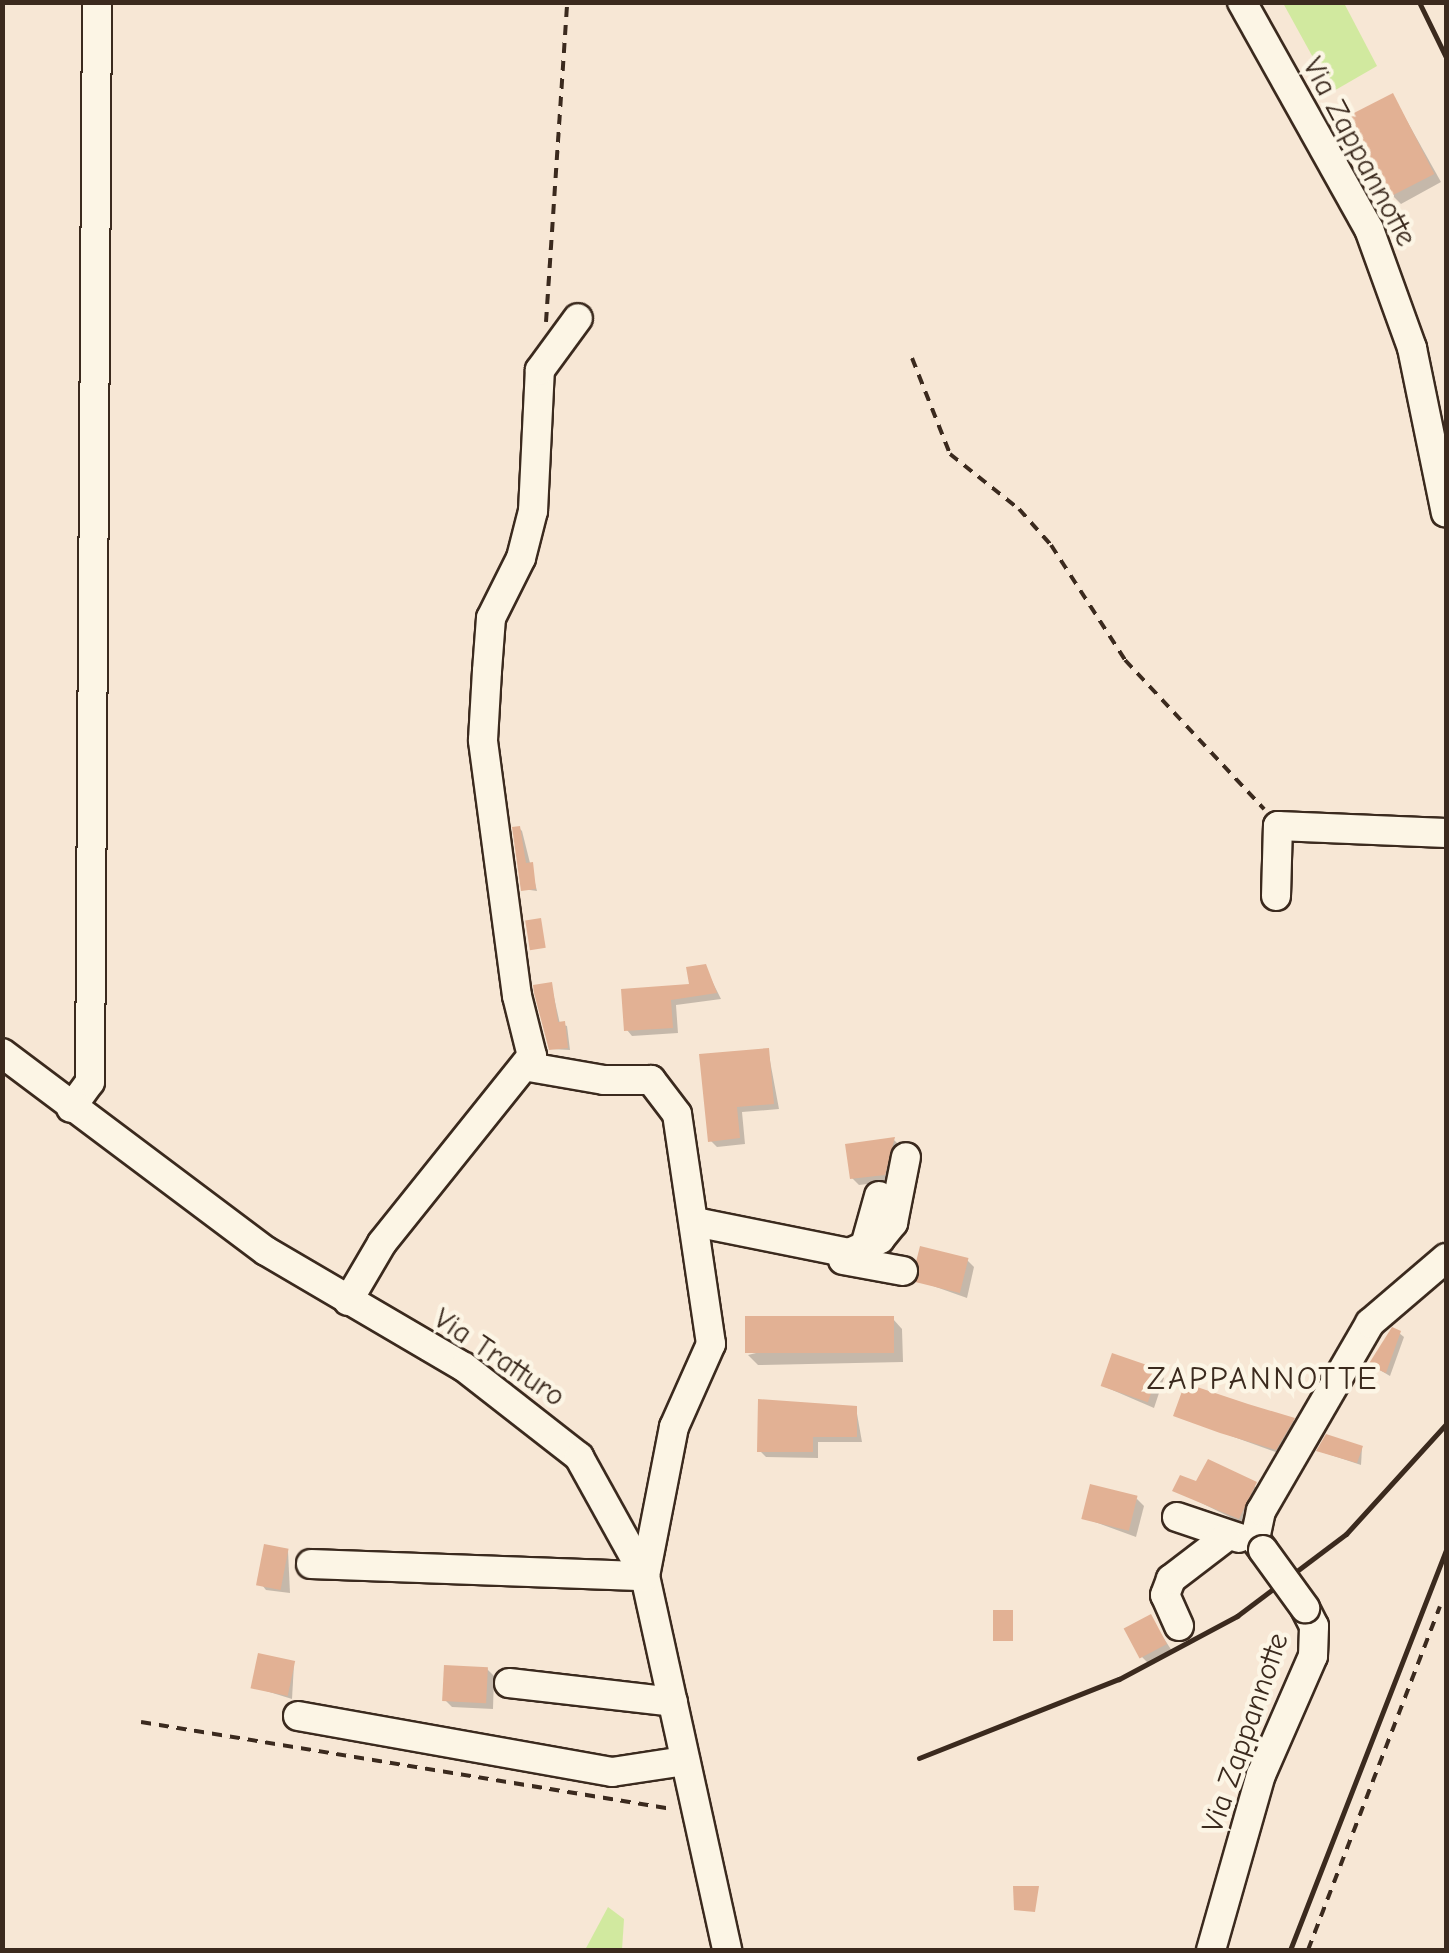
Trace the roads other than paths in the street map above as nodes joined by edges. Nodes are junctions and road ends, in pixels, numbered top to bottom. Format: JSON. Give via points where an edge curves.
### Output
{"nodes":[{"id":1,"x":96,"y":2,"type":"edge"},
{"id":2,"x":1242,"y":2,"type":"edge"},
{"id":3,"x":578,"y":318,"type":"dead end"},
{"id":4,"x":1446,"y":512,"type":"edge"},
{"id":5,"x":1446,"y":833,"type":"edge"},
{"id":6,"x":1276,"y":896,"type":"dead end"},
{"id":7,"x":2,"y":1053,"type":"edge"},
{"id":8,"x":529,"y":1066,"type":"junction"},
{"id":9,"x":71,"y":1108,"type":"junction"},
{"id":10,"x":906,"y":1158,"type":"dead end"},
{"id":11,"x":879,"y":1196,"type":"dead end"},
{"id":12,"x":697,"y":1229,"type":"junction"},
{"id":13,"x":865,"y":1246,"type":"junction"},
{"id":14,"x":1446,"y":1258,"type":"edge"},
{"id":15,"x":904,"y":1271,"type":"dead end"},
{"id":16,"x":348,"y":1301,"type":"junction"},
{"id":17,"x":612,"y":1508,"type":"junction"},
{"id":18,"x":653,"y":1515,"type":"junction"},
{"id":19,"x":1176,"y":1517,"type":"dead end"},
{"id":20,"x":1226,"y":1537,"type":"junction"},
{"id":21,"x":1259,"y":1545,"type":"junction"},
{"id":22,"x":311,"y":1564,"type":"dead end"},
{"id":23,"x":645,"y":1576,"type":"junction"},
{"id":24,"x":1179,"y":1626,"type":"dead end"},
{"id":25,"x":509,"y":1683,"type":"dead end"},
{"id":26,"x":673,"y":1702,"type":"junction"},
{"id":27,"x":298,"y":1716,"type":"dead end"},
{"id":28,"x":686,"y":1761,"type":"junction"},
{"id":29,"x":727,"y":1950,"type":"edge"},
{"id":30,"x":1211,"y":1950,"type":"edge"}],
"edges":[{"from":1,"to":9,"type":"street","via":[[90,1082]]},
{"from":2,"to":4,"type":"street","name":"Via Zappannotte","via":[[1369,229],[1412,348]]},
{"from":3,"to":8,"type":"street","via":[[540,370],[533,511],[521,558],[491,618],[484,740]]},
{"from":5,"to":6,"type":"street","via":[[1278,826]]},
{"from":7,"to":9,"type":"street","name":"Via Tratturo"},
{"from":8,"to":12,"type":"street","via":[[604,1080],[651,1080],[678,1114]]},
{"from":8,"to":16,"type":"street","via":[[382,1243]]},
{"from":9,"to":16,"type":"street","name":"Via Tratturo","via":[[266,1251]]},
{"from":10,"to":13,"type":"street","via":[[893,1223]]},
{"from":11,"to":13,"type":"street"},
{"from":12,"to":13,"type":"street","via":[[849,1254]]},
{"from":12,"to":15,"type":"street"},
{"from":12,"to":18,"type":"street","via":[[711,1344],[674,1426]]},
{"from":14,"to":21,"type":"street","via":[[1370,1323],[1261,1511]]},
{"from":16,"to":17,"type":"street","name":"Via Tratturo","via":[[528,1411],[579,1457]]},
{"from":17,"to":18,"type":"street"},
{"from":17,"to":23,"type":"street","name":"Via Tratturo"},
{"from":18,"to":23,"type":"street"},
{"from":19,"to":20,"type":"street"},
{"from":20,"to":21,"type":"street"},
{"from":20,"to":24,"type":"street","via":[[1171,1579],[1165,1594]]},
{"from":21,"to":30,"type":"street","name":"Via Zappannotte","bridge":true,"via":[[1314,1626],[1313,1656],[1261,1775]]},
{"from":22,"to":23,"type":"street"},
{"from":23,"to":26,"type":"street","name":"Via Tratturo"},
{"from":25,"to":26,"type":"street"},
{"from":26,"to":28,"type":"street","name":"Via Tratturo"},
{"from":27,"to":28,"type":"street","via":[[612,1772]]},
{"from":28,"to":29,"type":"street","name":"Via Tratturo"}]}
